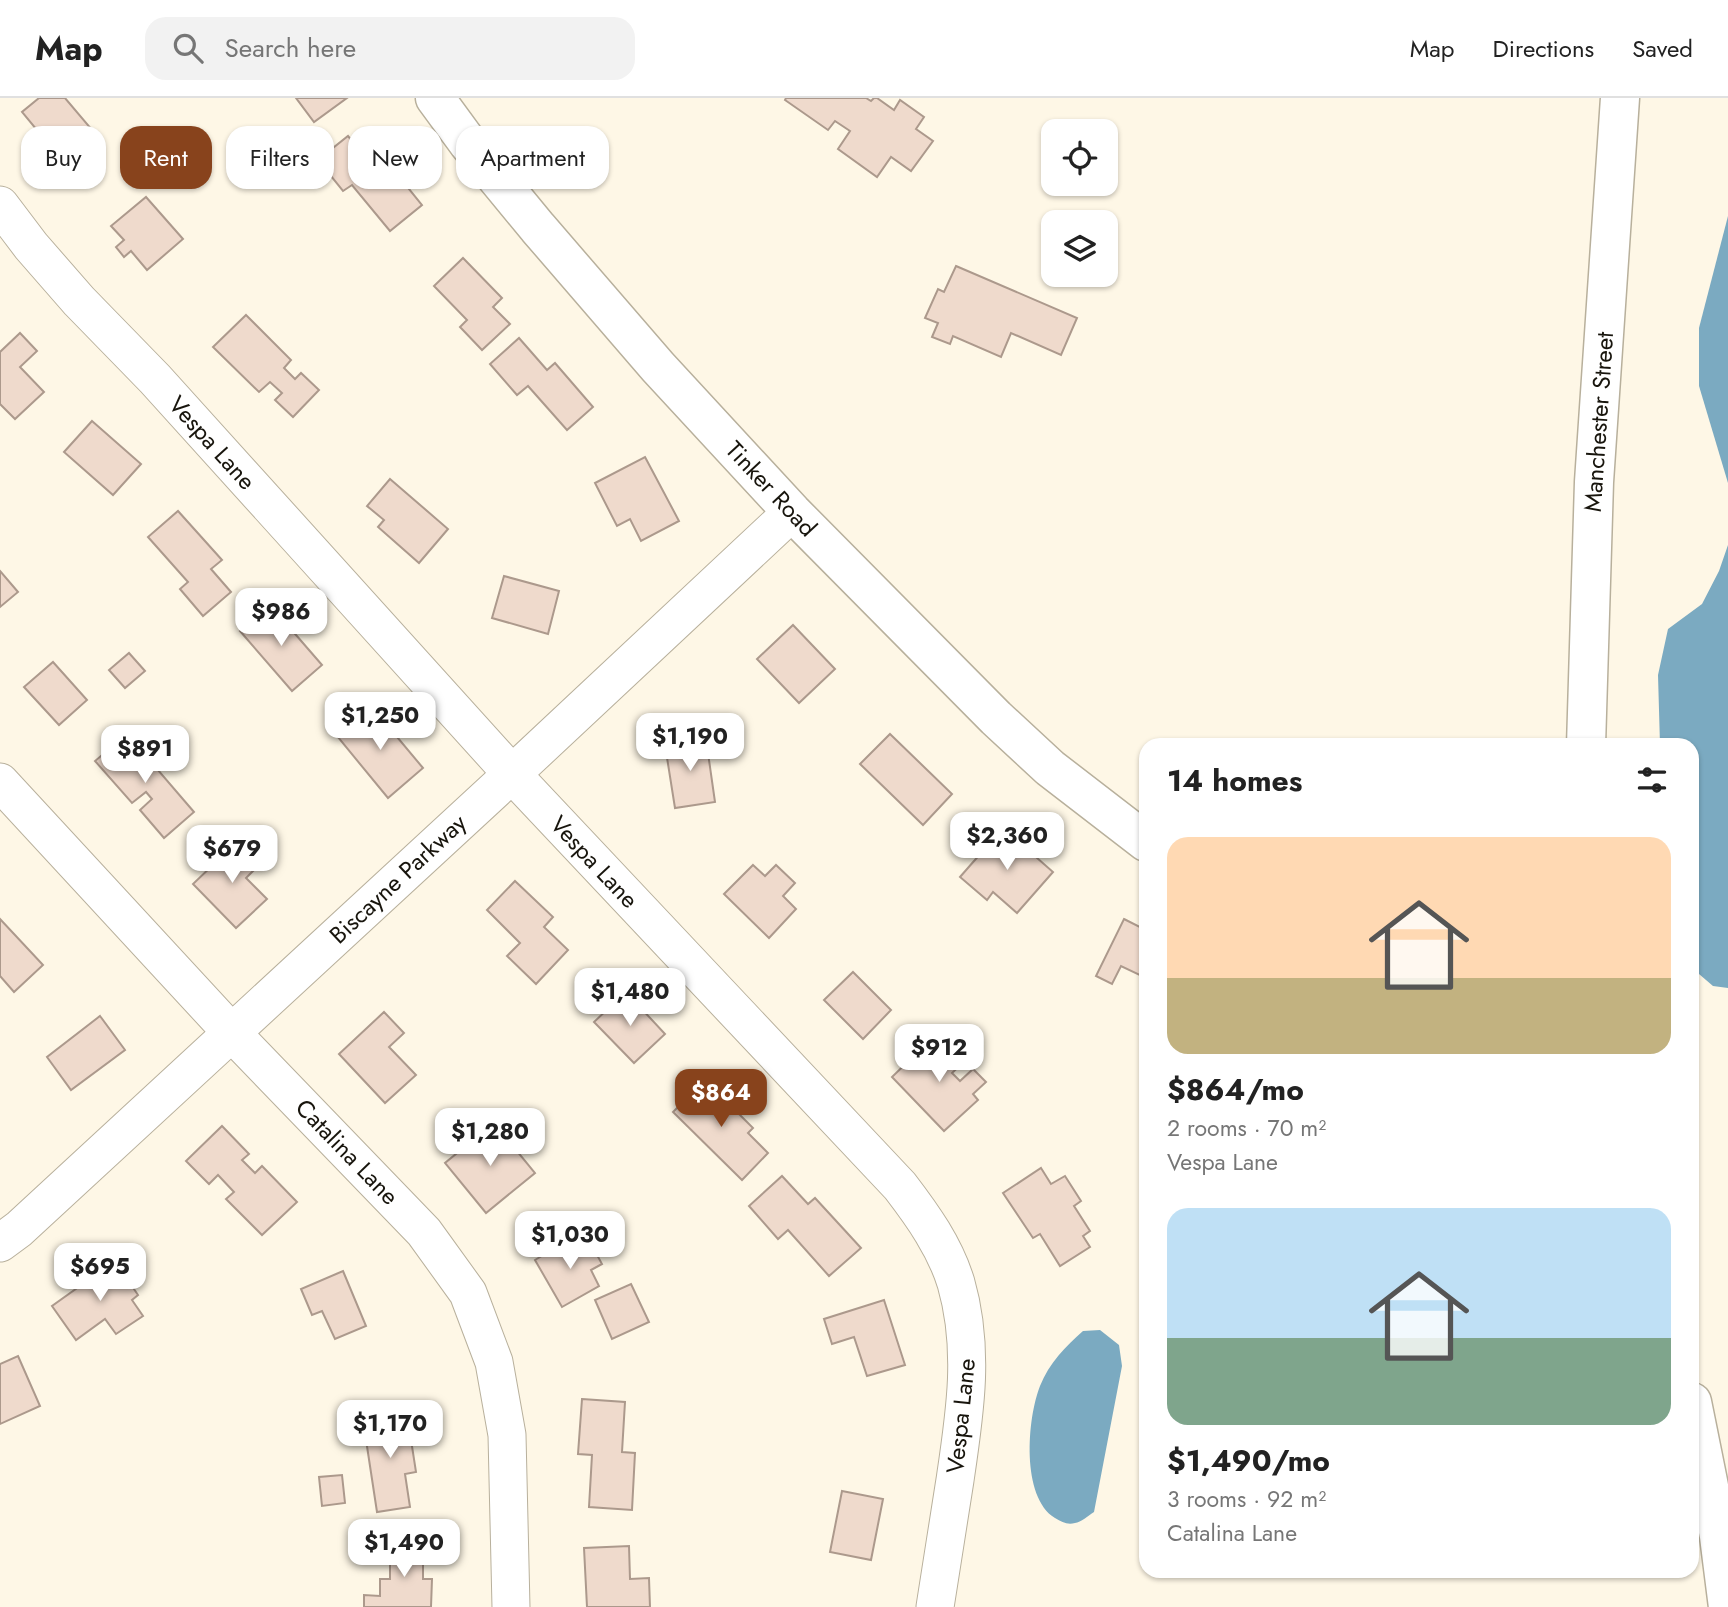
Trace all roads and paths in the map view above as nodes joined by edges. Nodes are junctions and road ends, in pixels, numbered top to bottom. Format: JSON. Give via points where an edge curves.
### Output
{"nodes":[{"id":1,"x":435,"y":98,"type":"edge"},
{"id":2,"x":1620,"y":98,"type":"edge"},
{"id":3,"x":0,"y":205,"type":"edge"},
{"id":4,"x":792,"y":512,"type":"junction"},
{"id":5,"x":1586,"y":738,"type":"edge"},
{"id":6,"x":512,"y":774,"type":"junction"},
{"id":7,"x":0,"y":782,"type":"edge"},
{"id":8,"x":1139,"y":837,"type":"edge"},
{"id":9,"x":231,"y":1032,"type":"junction"},
{"id":10,"x":0,"y":1242,"type":"edge"},
{"id":11,"x":1699,"y":1437,"type":"edge"},
{"id":12,"x":511,"y":1607,"type":"edge"},
{"id":13,"x":935,"y":1607,"type":"edge"},
{"id":14,"x":1728,"y":1607,"type":"edge"}],
"edges":[{"from":1,"to":4,"type":"street","name":"Tinker Road","via":[[555,248]]},
{"from":2,"to":5,"type":"street","name":"Manchester Street","via":[[1594,482]]},
{"from":3,"to":6,"type":"street","name":"Vespa Lane","via":[[79,301]]},
{"from":4,"to":6,"type":"street","name":"Biscayne Parkway"},
{"from":4,"to":8,"type":"street","name":"Tinker Road","via":[[1050,768]]},
{"from":6,"to":9,"type":"street","name":"Biscayne Parkway"},
{"from":6,"to":13,"type":"street","name":"Vespa Lane","via":[[900,1186],[941,1247],[956,1281],[968,1354],[963,1429]]},
{"from":7,"to":9,"type":"street","name":"Catalina Lane"},
{"from":9,"to":10,"type":"street","name":"Biscayne Parkway","via":[[19,1230]]},
{"from":9,"to":12,"type":"street","name":"Catalina Lane","via":[[424,1232],[468,1293],[494,1362],[507,1435]]},
{"from":11,"to":14,"type":"street"}]}
